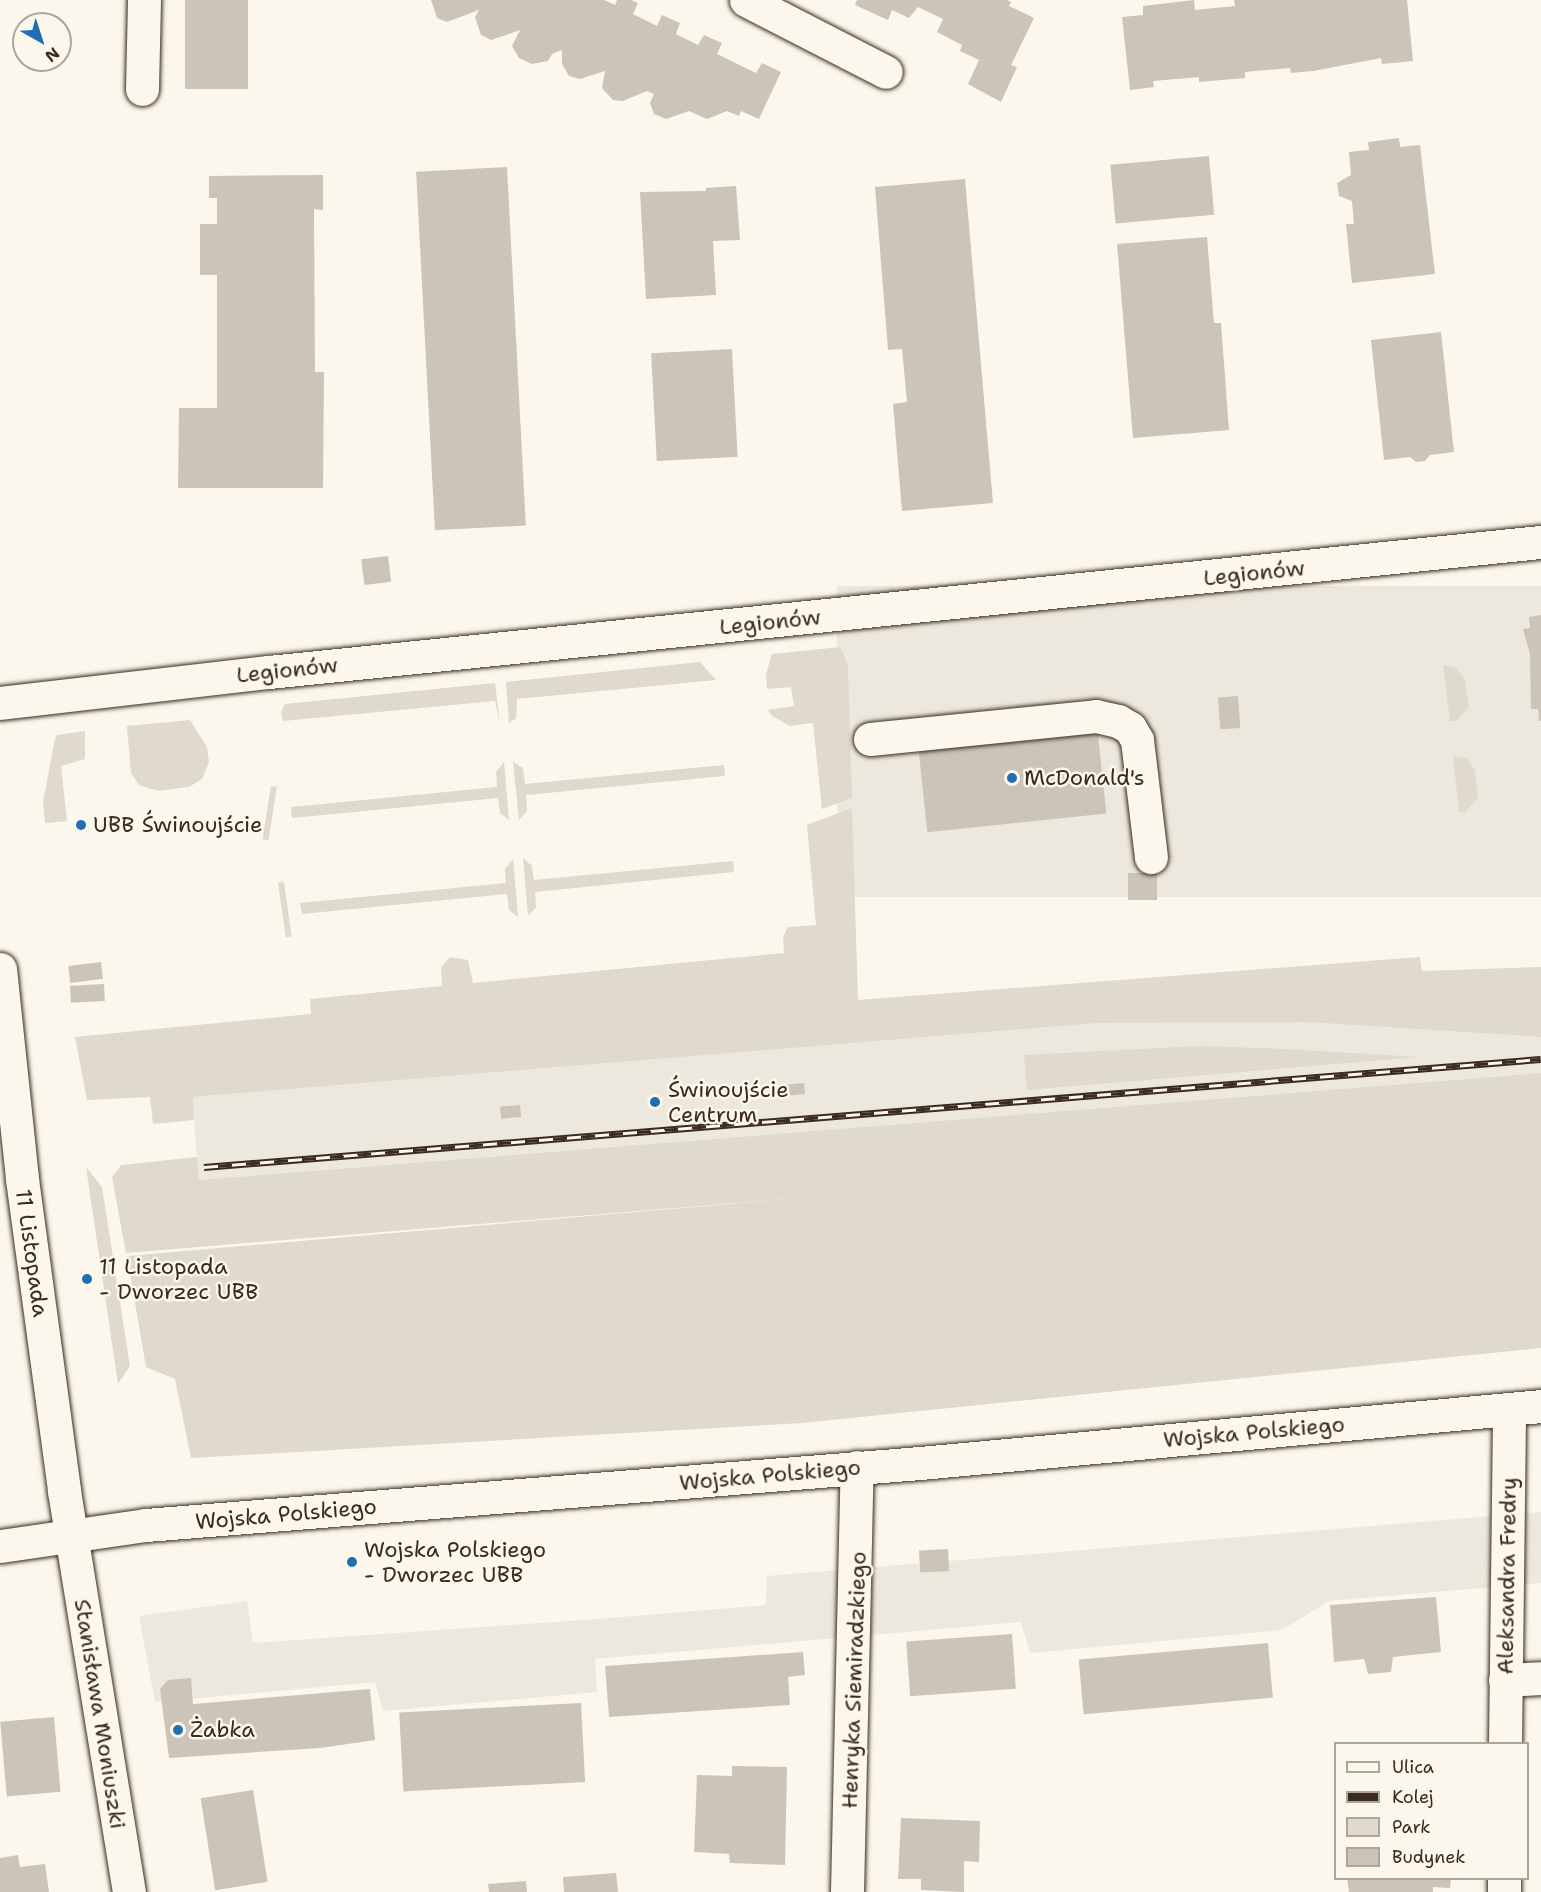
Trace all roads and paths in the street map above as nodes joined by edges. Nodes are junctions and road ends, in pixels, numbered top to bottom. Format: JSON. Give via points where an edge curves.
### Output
{"nodes":[{"id":1,"x":144,"y":0,"type":"edge"},
{"id":2,"x":746,"y":0,"type":"edge"},
{"id":3,"x":886,"y":72,"type":"dead end"},
{"id":4,"x":142,"y":89,"type":"dead end"},
{"id":5,"x":1541,"y":542,"type":"edge"},
{"id":6,"x":0,"y":703,"type":"edge"},
{"id":7,"x":870,"y":739,"type":"dead end"},
{"id":8,"x":1151,"y":857,"type":"dead end"},
{"id":9,"x":0,"y":969,"type":"edge"},
{"id":10,"x":1541,"y":1406,"type":"edge"},
{"id":11,"x":1509,"y":1409,"type":"junction"},
{"id":12,"x":857,"y":1467,"type":"junction"},
{"id":13,"x":72,"y":1536,"type":"junction"},
{"id":14,"x":0,"y":1546,"type":"edge"},
{"id":15,"x":1541,"y":1678,"type":"edge"},
{"id":16,"x":1505,"y":1680,"type":"junction"},
{"id":17,"x":1505,"y":1742,"type":"edge"},
{"id":18,"x":129,"y":1892,"type":"edge"},
{"id":19,"x":848,"y":1892,"type":"edge"}],
"edges":[{"from":1,"to":4,"type":"street"},
{"from":2,"to":3,"type":"street"},
{"from":5,"to":6,"type":"street","name":"Legionów"},
{"from":7,"to":8,"type":"street","via":[[1096,716],[1118,721],[1130,728],[1137,740]]},
{"from":9,"to":13,"type":"street","name":"11 Listopada","via":[[22,1179]]},
{"from":10,"to":11,"type":"street","name":"Wojska Polskiego"},
{"from":11,"to":12,"type":"street","name":"Wojska Polskiego"},
{"from":11,"to":16,"type":"street","name":"Aleksandra Fredry"},
{"from":12,"to":13,"type":"street","name":"Wojska Polskiego","via":[[146,1525]]},
{"from":12,"to":19,"type":"street","name":"Henryka Siemiradzkiego"},
{"from":13,"to":14,"type":"street","name":"Wojska Polskiego"},
{"from":13,"to":18,"type":"street","name":"Stanisława Moniuszki"},
{"from":15,"to":16,"type":"street"},
{"from":16,"to":17,"type":"street","name":"Aleksandra Fredry"}]}
